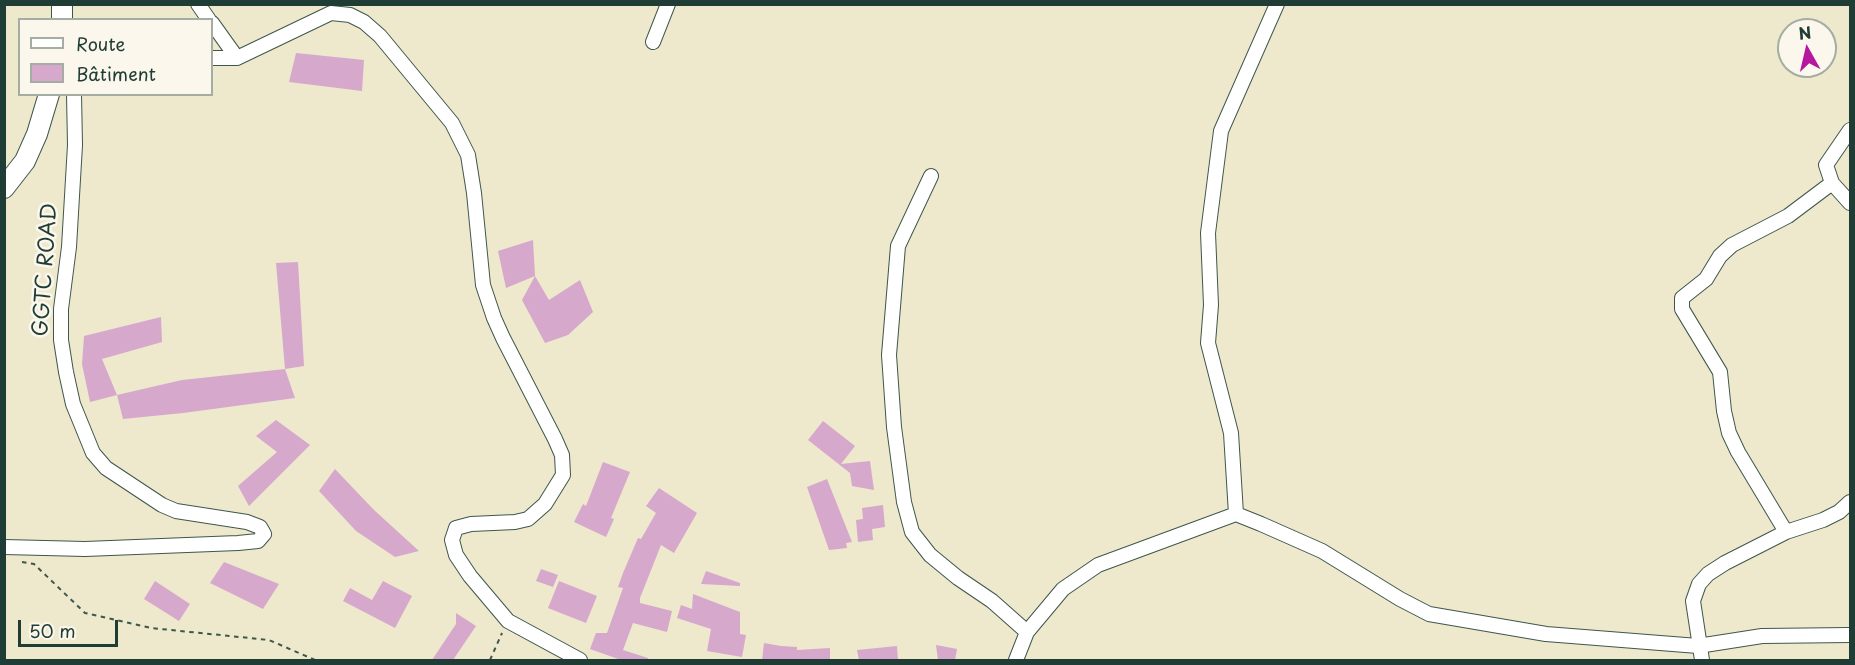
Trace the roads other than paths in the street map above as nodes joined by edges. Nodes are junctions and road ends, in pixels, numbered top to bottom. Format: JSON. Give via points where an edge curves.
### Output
{"nodes":[{"id":1,"x":198,"y":4,"type":"edge"},
{"id":2,"x":668,"y":4,"type":"edge"},
{"id":3,"x":1277,"y":4,"type":"edge"},
{"id":4,"x":334,"y":9,"type":"edge"},
{"id":5,"x":208,"y":18,"type":"edge"},
{"id":6,"x":213,"y":25,"type":"edge"},
{"id":7,"x":653,"y":42,"type":"dead end"},
{"id":8,"x":213,"y":58,"type":"edge"},
{"id":9,"x":237,"y":58,"type":"junction"},
{"id":10,"x":48,"y":96,"type":"edge"},
{"id":11,"x":74,"y":96,"type":"edge"},
{"id":12,"x":1851,"y":130,"type":"edge"},
{"id":13,"x":931,"y":176,"type":"dead end"},
{"id":14,"x":1832,"y":183,"type":"junction"},
{"id":15,"x":4,"y":188,"type":"edge"},
{"id":16,"x":1851,"y":203,"type":"edge"},
{"id":17,"x":1851,"y":502,"type":"edge"},
{"id":18,"x":1839,"y":512,"type":"junction"},
{"id":19,"x":1236,"y":514,"type":"junction"},
{"id":20,"x":1851,"y":521,"type":"edge"},
{"id":21,"x":1786,"y":532,"type":"junction"},
{"id":22,"x":4,"y":547,"type":"edge"},
{"id":23,"x":1027,"y":632,"type":"junction"},
{"id":24,"x":1851,"y":635,"type":"edge"},
{"id":25,"x":1698,"y":646,"type":"junction"},
{"id":26,"x":580,"y":660,"type":"edge"},
{"id":27,"x":1016,"y":660,"type":"edge"},
{"id":28,"x":1701,"y":660,"type":"edge"}],
"edges":[{"from":1,"to":5,"type":"street"},
{"from":2,"to":7,"type":"street"},
{"from":3,"to":19,"type":"street","via":[[1221,131],[1208,233],[1208,343],[1231,433]]},
{"from":4,"to":9,"type":"street"},
{"from":4,"to":26,"type":"street","via":[[364,22],[380,36],[452,123],[468,155],[483,285],[494,318],[562,456],[562,475],[545,504],[528,519],[456,528],[452,540],[456,555],[508,621]]},
{"from":6,"to":9,"type":"street"},
{"from":8,"to":9,"type":"street"},
{"from":10,"to":15,"type":"street","via":[[25,161]]},
{"from":11,"to":22,"type":"street","name":"GGTC ROAD","via":[[75,145],[61,340],[73,404],[93,453],[106,468],[162,505],[176,511],[247,522],[260,527],[264,534],[258,541],[238,543],[85,549]]},
{"from":12,"to":14,"type":"street","via":[[1826,165]]},
{"from":13,"to":23,"type":"street","via":[[898,246],[889,355],[904,502],[912,532],[930,555]]},
{"from":14,"to":16,"type":"street"},
{"from":14,"to":21,"type":"street","via":[[1788,216],[1732,245],[1706,279],[1682,298],[1682,309],[1720,372],[1729,433]]},
{"from":17,"to":18,"type":"street"},
{"from":18,"to":20,"type":"street"},
{"from":18,"to":21,"type":"street"},
{"from":19,"to":23,"type":"street","via":[[1098,565],[1063,589]]},
{"from":19,"to":25,"type":"street","via":[[1322,551],[1429,614],[1546,634]]},
{"from":21,"to":25,"type":"street","via":[[1725,563],[1699,584],[1693,602]]},
{"from":23,"to":27,"type":"street"},
{"from":24,"to":25,"type":"street","via":[[1762,636]]},
{"from":25,"to":28,"type":"street"}]}
